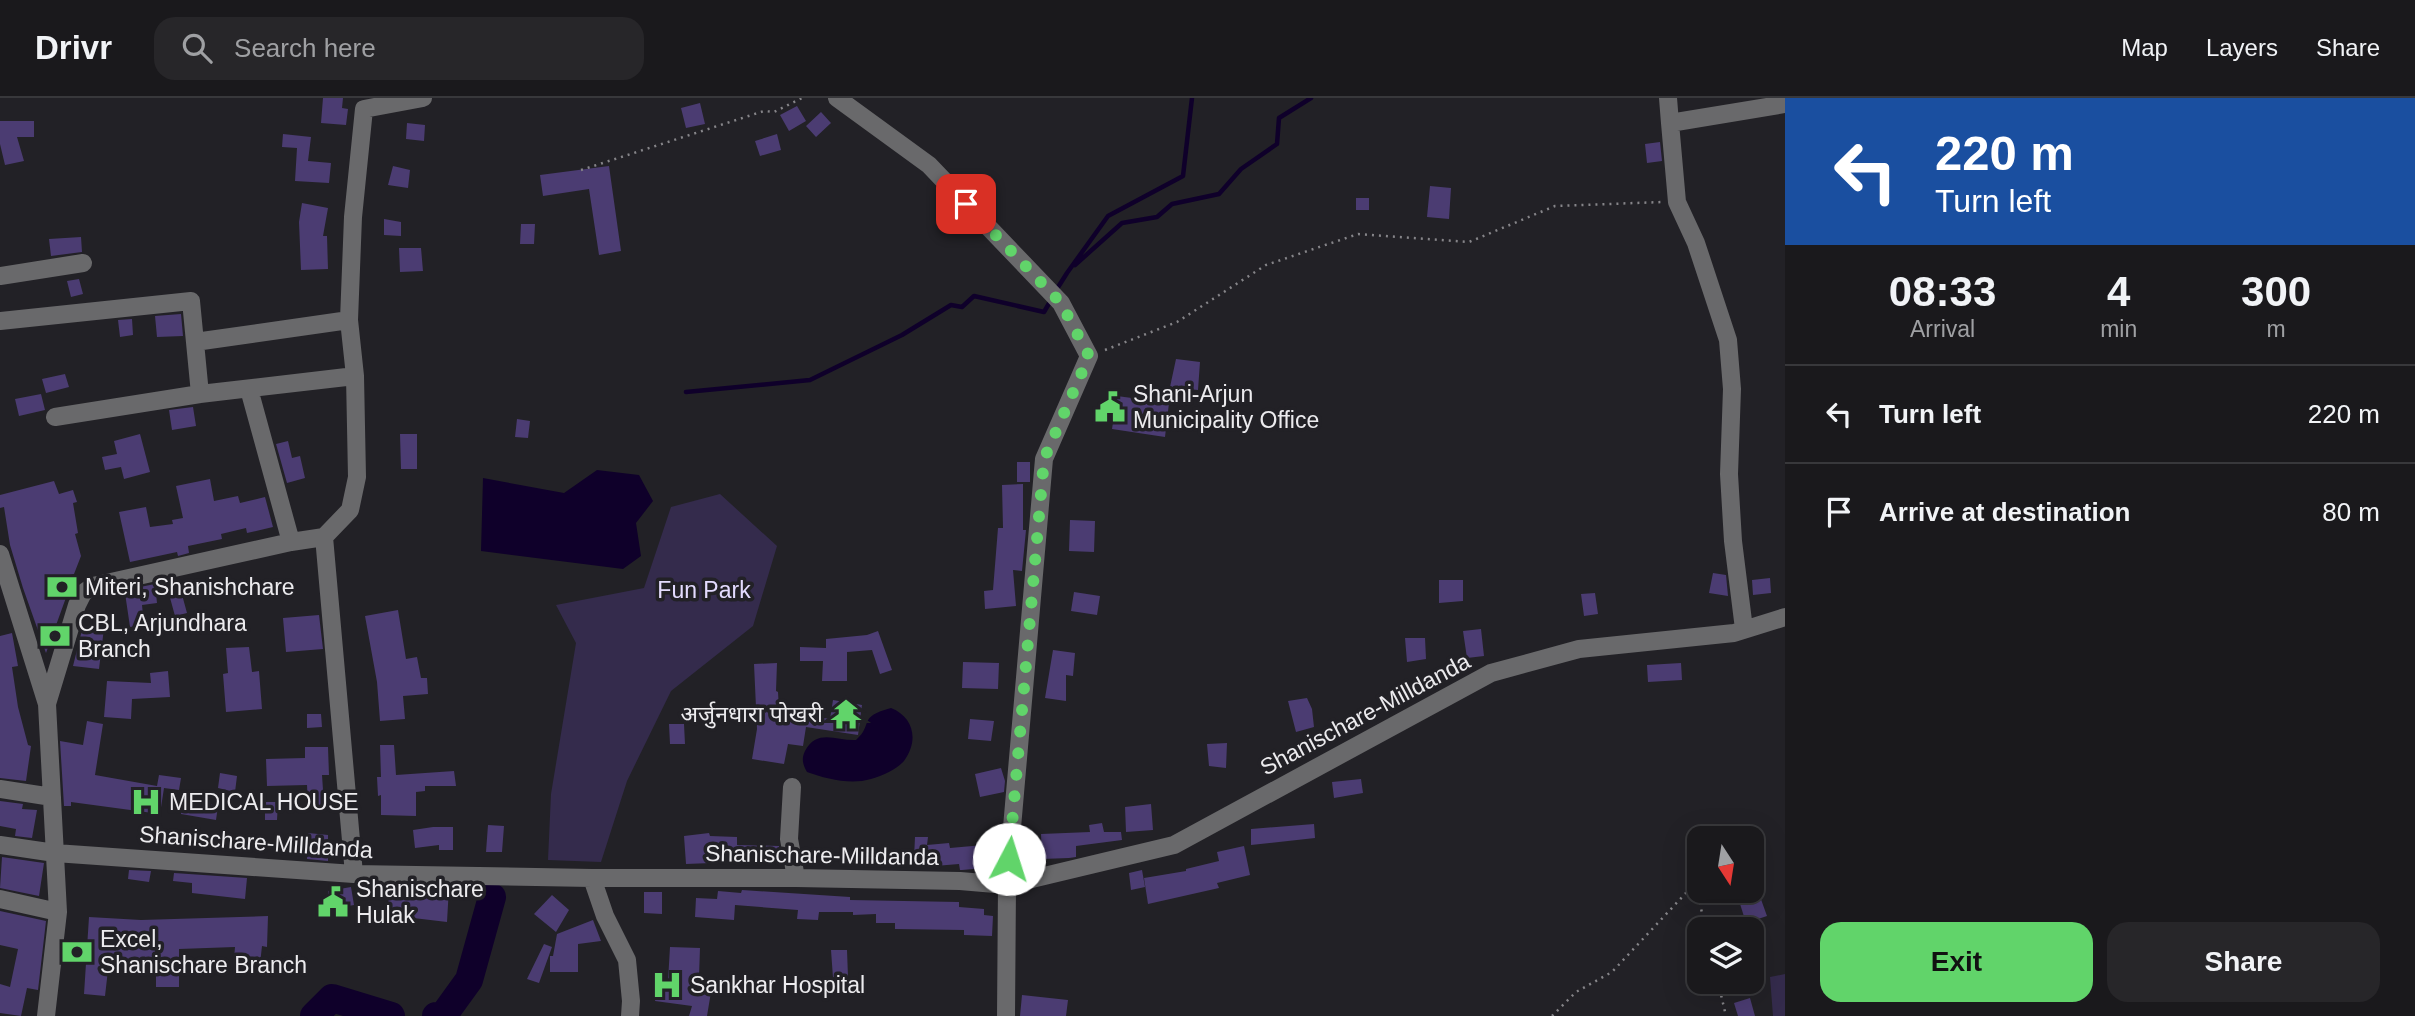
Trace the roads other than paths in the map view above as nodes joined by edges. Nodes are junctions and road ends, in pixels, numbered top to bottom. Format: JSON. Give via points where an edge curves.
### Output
{"nodes":[{"id":1,"x":423,"y":98,"type":"edge"},
{"id":2,"x":836,"y":98,"type":"edge"},
{"id":3,"x":1668,"y":98,"type":"edge"},
{"id":4,"x":365,"y":103,"type":"edge"},
{"id":5,"x":1785,"y":104,"type":"edge"},
{"id":6,"x":1670,"y":122,"type":"junction"},
{"id":7,"x":83,"y":263,"type":"dead end"},
{"id":8,"x":0,"y":276,"type":"edge"},
{"id":9,"x":349,"y":320,"type":"junction"},
{"id":10,"x":0,"y":321,"type":"edge"},
{"id":11,"x":195,"y":342,"type":"junction"},
{"id":12,"x":355,"y":376,"type":"junction"},
{"id":13,"x":249,"y":388,"type":"junction"},
{"id":14,"x":200,"y":394,"type":"junction"},
{"id":15,"x":54,"y":417,"type":"dead end"},
{"id":16,"x":324,"y":537,"type":"junction"},
{"id":17,"x":291,"y":542,"type":"junction"},
{"id":18,"x":0,"y":554,"type":"edge"},
{"id":19,"x":1785,"y":617,"type":"edge"},
{"id":20,"x":1744,"y":629,"type":"junction"},
{"id":21,"x":47,"y":704,"type":"junction"},
{"id":22,"x":792,"y":787,"type":"dead end"},
{"id":23,"x":0,"y":789,"type":"edge"},
{"id":24,"x":52,"y":797,"type":"junction"},
{"id":25,"x":0,"y":845,"type":"edge"},
{"id":26,"x":55,"y":853,"type":"junction"},
{"id":27,"x":354,"y":874,"type":"junction"},
{"id":28,"x":592,"y":878,"type":"junction"},
{"id":29,"x":796,"y":878,"type":"junction"},
{"id":30,"x":1007,"y":886,"type":"junction"},
{"id":31,"x":0,"y":900,"type":"edge"},
{"id":32,"x":58,"y":912,"type":"junction"},
{"id":33,"x":46,"y":1016,"type":"edge"},
{"id":34,"x":630,"y":1016,"type":"edge"},
{"id":35,"x":1006,"y":1016,"type":"edge"}],
"edges":[{"from":1,"to":4,"type":"street"},
{"from":2,"to":30,"type":"street","via":[[929,165],[1061,303],[1089,356],[1044,459]]},
{"from":3,"to":6,"type":"street"},
{"from":4,"to":9,"type":"street","via":[[353,217]]},
{"from":5,"to":6,"type":"street"},
{"from":6,"to":20,"type":"street","via":[[1678,202],[1728,341],[1730,487]]},
{"from":7,"to":8,"type":"street"},
{"from":9,"to":11,"type":"street"},
{"from":9,"to":12,"type":"street"},
{"from":10,"to":11,"type":"street","via":[[191,301]]},
{"from":11,"to":14,"type":"street"},
{"from":12,"to":13,"type":"street"},
{"from":12,"to":16,"type":"street","via":[[357,477],[350,510]]},
{"from":13,"to":14,"type":"street"},
{"from":13,"to":17,"type":"street"},
{"from":14,"to":15,"type":"street"},
{"from":16,"to":17,"type":"street"},
{"from":16,"to":27,"type":"street"},
{"from":17,"to":21,"type":"street","via":[[93,586],[83,593],[78,605]]},
{"from":18,"to":21,"type":"street"},
{"from":19,"to":20,"type":"street","name":"Shanischare-Milldanda"},
{"from":20,"to":30,"type":"street","name":"Shanischare-Milldanda","via":[[1579,649],[1490,674],[1174,845]]},
{"from":21,"to":24,"type":"street"},
{"from":22,"to":29,"type":"street","via":[[789,839]]},
{"from":23,"to":24,"type":"street"},
{"from":24,"to":26,"type":"street"},
{"from":25,"to":26,"type":"street","name":"Shanischare-Milldanda"},
{"from":26,"to":27,"type":"street","name":"Shanischare-Milldanda"},
{"from":26,"to":32,"type":"street"},
{"from":27,"to":28,"type":"street","name":"Shanischare-Milldanda"},
{"from":28,"to":29,"type":"street","name":"Shanischare-Milldanda"},
{"from":28,"to":34,"type":"street","via":[[627,960]]},
{"from":29,"to":30,"type":"street","name":"Shanischare-Milldanda"},
{"from":30,"to":35,"type":"street"},
{"from":31,"to":32,"type":"street"},
{"from":32,"to":33,"type":"street"}]}
